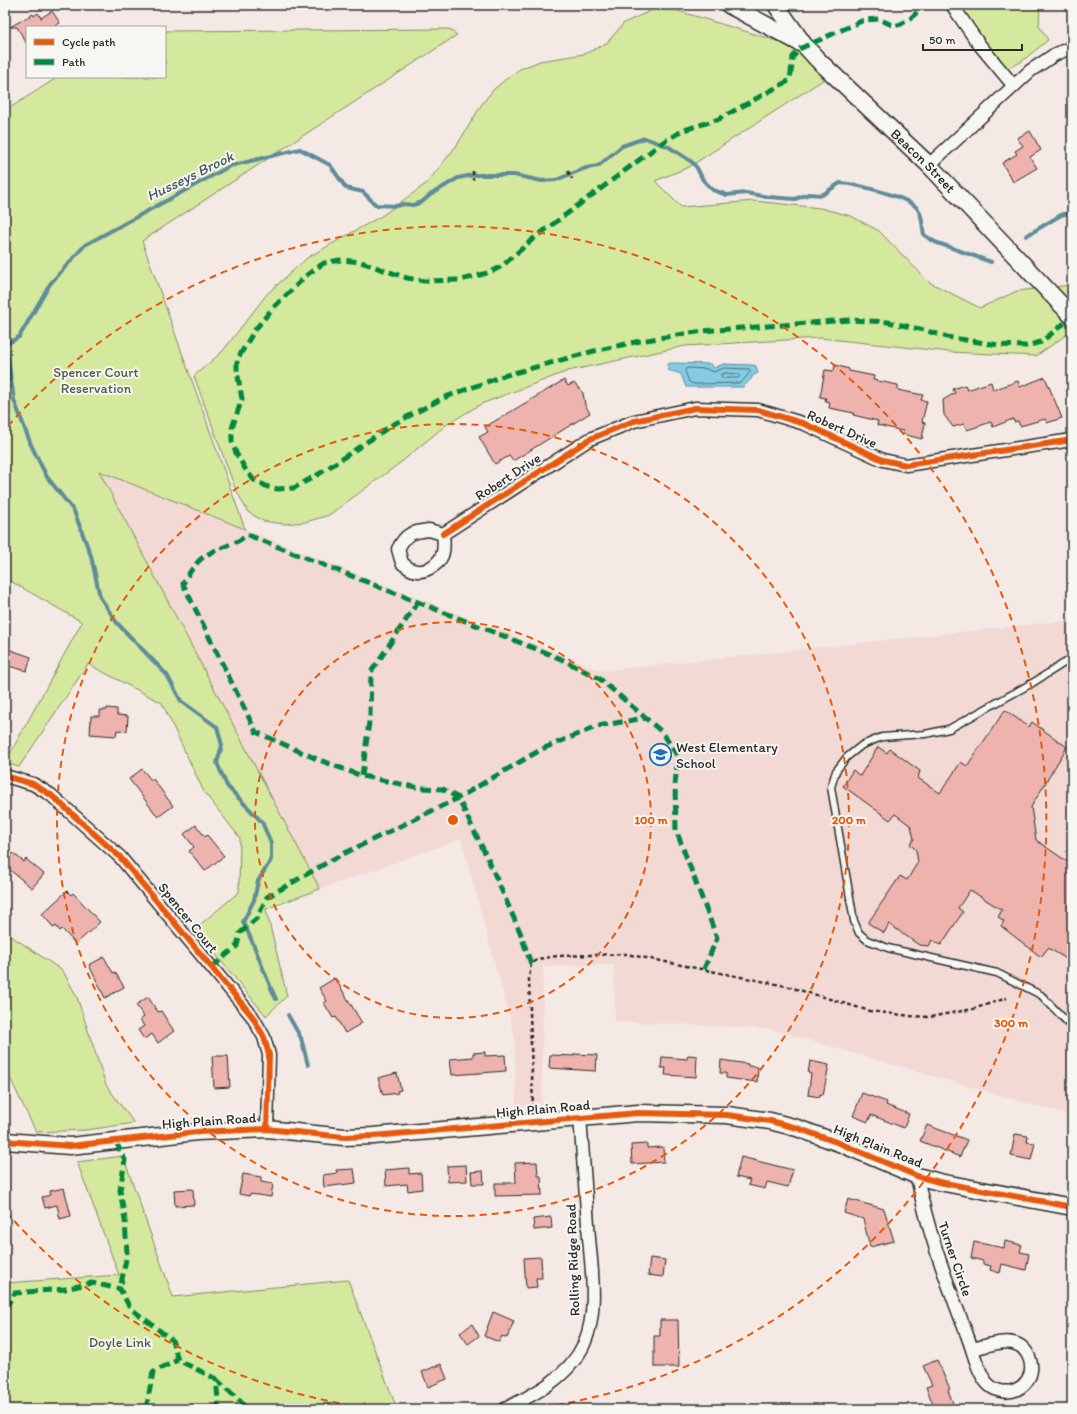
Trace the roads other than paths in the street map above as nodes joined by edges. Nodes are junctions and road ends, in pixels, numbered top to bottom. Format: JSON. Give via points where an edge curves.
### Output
{"nodes":[{"id":1,"x":729,"y":5,"type":"edge"},
{"id":2,"x":776,"y":5,"type":"edge"},
{"id":3,"x":952,"y":5,"type":"edge"},
{"id":4,"x":805,"y":46,"type":"junction"},
{"id":5,"x":1072,"y":47,"type":"edge"},
{"id":6,"x":1013,"y":85,"type":"junction"},
{"id":7,"x":929,"y":165,"type":"junction"},
{"id":8,"x":1072,"y":316,"type":"edge"},
{"id":9,"x":1072,"y":440,"type":"edge"},
{"id":10,"x":443,"y":534,"type":"dead end"},
{"id":11,"x":1072,"y":658,"type":"edge"},
{"id":12,"x":5,"y":776,"type":"edge"},
{"id":13,"x":1072,"y":1027,"type":"edge"},
{"id":14,"x":580,"y":1118,"type":"junction"},
{"id":15,"x":267,"y":1129,"type":"junction"},
{"id":16,"x":5,"y":1141,"type":"edge"},
{"id":17,"x":917,"y":1176,"type":"junction"},
{"id":18,"x":1072,"y":1207,"type":"edge"},
{"id":19,"x":973,"y":1349,"type":"junction"},
{"id":20,"x":505,"y":1409,"type":"edge"}],
"edges":[{"from":1,"to":4,"type":"street"},
{"from":2,"to":4,"type":"street","name":"Beacon Street"},
{"from":3,"to":6,"type":"street","via":[[978,43]]},
{"from":4,"to":7,"type":"street","name":"Beacon Street"},
{"from":5,"to":6,"type":"street","via":[[1043,61]]},
{"from":6,"to":7,"type":"street"},
{"from":7,"to":8,"type":"street","name":"Beacon Street"},
{"from":9,"to":10,"type":"street","name":"Robert Drive","via":[[906,465],[882,460],[805,424],[758,410],[695,408],[634,420],[590,439]]},
{"from":11,"to":13,"type":"lane","via":[[949,729],[925,734],[882,737],[862,745],[847,757],[836,771],[831,787],[854,922],[859,933],[867,940],[888,948],[997,973],[1040,995]]},
{"from":12,"to":15,"type":"street","name":"Spencer Court","via":[[33,784],[51,795],[122,858],[252,1016],[264,1037],[269,1055]]},
{"from":14,"to":15,"type":"street","name":"High Plain Road","via":[[373,1136]]},
{"from":14,"to":17,"type":"street","name":"High Plain Road","via":[[708,1113],[770,1121],[839,1143]]},
{"from":14,"to":20,"type":"street","name":"Rolling Ridge Road","via":[[592,1292],[588,1330],[583,1345],[566,1370],[554,1381]]},
{"from":15,"to":16,"type":"street","name":"High Plain Road","via":[[197,1132],[70,1146]]},
{"from":17,"to":18,"type":"street","name":"High Plain Road","via":[[963,1188]]},
{"from":17,"to":19,"type":"street","name":"Turner Circle","via":[[923,1209],[936,1252]]},
{"from":19,"to":19,"type":"street","name":"Turner Circle","via":[[984,1379],[996,1389],[1006,1392],[1016,1390],[1028,1380],[1030,1360],[1026,1351],[1018,1344],[1002,1342]]}]}
